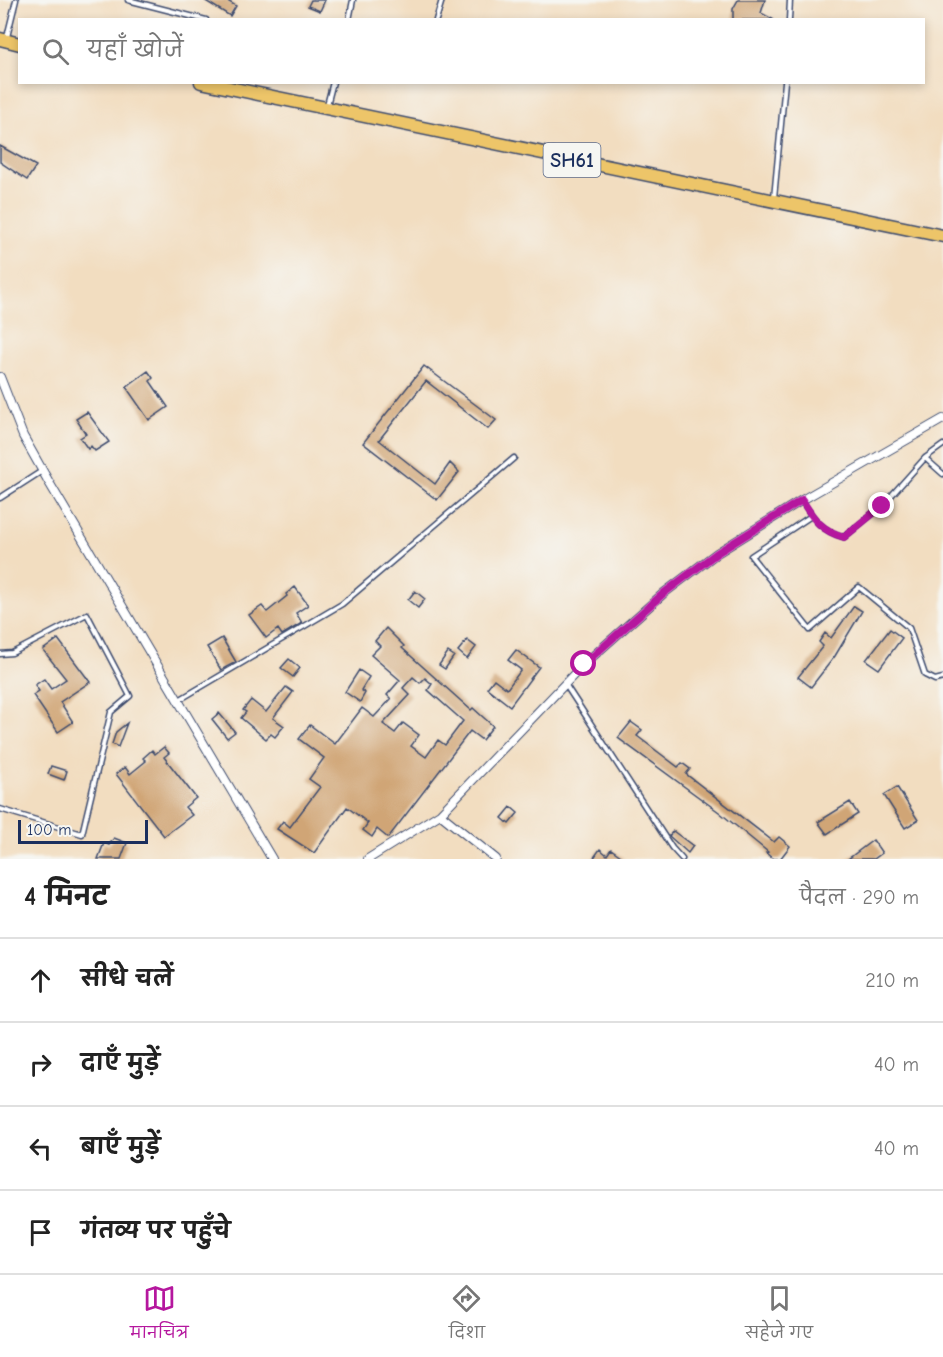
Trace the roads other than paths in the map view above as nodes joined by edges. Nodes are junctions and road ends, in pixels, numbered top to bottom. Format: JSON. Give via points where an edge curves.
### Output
{"nodes":[{"id":1,"x":16,"y":0,"type":"edge"},
{"id":2,"x":128,"y":0,"type":"edge"},
{"id":3,"x":353,"y":0,"type":"edge"},
{"id":4,"x":442,"y":0,"type":"edge"},
{"id":5,"x":790,"y":0,"type":"edge"},
{"id":6,"x":198,"y":18,"type":"edge"},
{"id":7,"x":349,"y":18,"type":"edge"},
{"id":8,"x":437,"y":18,"type":"edge"},
{"id":9,"x":789,"y":18,"type":"edge"},
{"id":10,"x":3,"y":40,"type":"edge"},
{"id":11,"x":18,"y":44,"type":"edge"},
{"id":12,"x":210,"y":84,"type":"edge"},
{"id":13,"x":332,"y":84,"type":"edge"},
{"id":14,"x":785,"y":84,"type":"edge"},
{"id":15,"x":326,"y":109,"type":"junction"},
{"id":16,"x":774,"y":202,"type":"junction"},
{"id":17,"x":943,"y":236,"type":"edge"},
{"id":18,"x":0,"y":377,"type":"edge"},
{"id":19,"x":943,"y":419,"type":"edge"},
{"id":20,"x":943,"y":445,"type":"edge"},
{"id":21,"x":514,"y":458,"type":"dead end"},
{"id":22,"x":925,"y":458,"type":"junction"},
{"id":23,"x":43,"y":470,"type":"junction"},
{"id":24,"x":943,"y":474,"type":"edge"},
{"id":25,"x":0,"y":498,"type":"edge"},
{"id":26,"x":802,"y":500,"type":"junction"},
{"id":27,"x":811,"y":516,"type":"junction"},
{"id":28,"x":0,"y":654,"type":"edge"},
{"id":29,"x":943,"y":678,"type":"edge"},
{"id":30,"x":565,"y":683,"type":"junction"},
{"id":31,"x":178,"y":700,"type":"junction"},
{"id":32,"x":0,"y":809,"type":"edge"},
{"id":33,"x":440,"y":814,"type":"junction"},
{"id":34,"x":272,"y":859,"type":"edge"},
{"id":35,"x":368,"y":859,"type":"edge"},
{"id":36,"x":496,"y":859,"type":"edge"},
{"id":37,"x":682,"y":859,"type":"edge"}],
"edges":[{"from":1,"to":10,"type":"lane"},
{"from":2,"to":6,"type":"lane"},
{"from":3,"to":7,"type":"lane"},
{"from":4,"to":8,"type":"lane"},
{"from":5,"to":9,"type":"lane"},
{"from":10,"to":11,"type":"main road"},
{"from":12,"to":15,"type":"main road","number":"SH61"},
{"from":13,"to":15,"type":"lane"},
{"from":14,"to":16,"type":"lane"},
{"from":15,"to":16,"type":"main road","number":"SH61"},
{"from":16,"to":17,"type":"main road","number":"SH61"},
{"from":18,"to":23,"type":"street","via":[[23,436]]},
{"from":19,"to":26,"type":"street"},
{"from":20,"to":22,"type":"lane"},
{"from":21,"to":31,"type":"lane","via":[[342,604]]},
{"from":22,"to":24,"type":"lane"},
{"from":22,"to":27,"type":"lane","via":[[882,506],[844,537],[830,533]]},
{"from":23,"to":25,"type":"lane"},
{"from":23,"to":31,"type":"street"},
{"from":26,"to":27,"type":"lane"},
{"from":26,"to":30,"type":"street","via":[[717,553],[664,593]]},
{"from":27,"to":29,"type":"lane","via":[[751,556],[810,630],[859,587],[909,628],[925,675],[935,680]]},
{"from":28,"to":32,"type":"lane","via":[[12,653],[87,614],[130,696],[111,712],[82,834]]},
{"from":30,"to":33,"type":"street"},
{"from":30,"to":37,"type":"lane"},
{"from":31,"to":34,"type":"street"},
{"from":33,"to":35,"type":"street"},
{"from":33,"to":36,"type":"street"}]}
